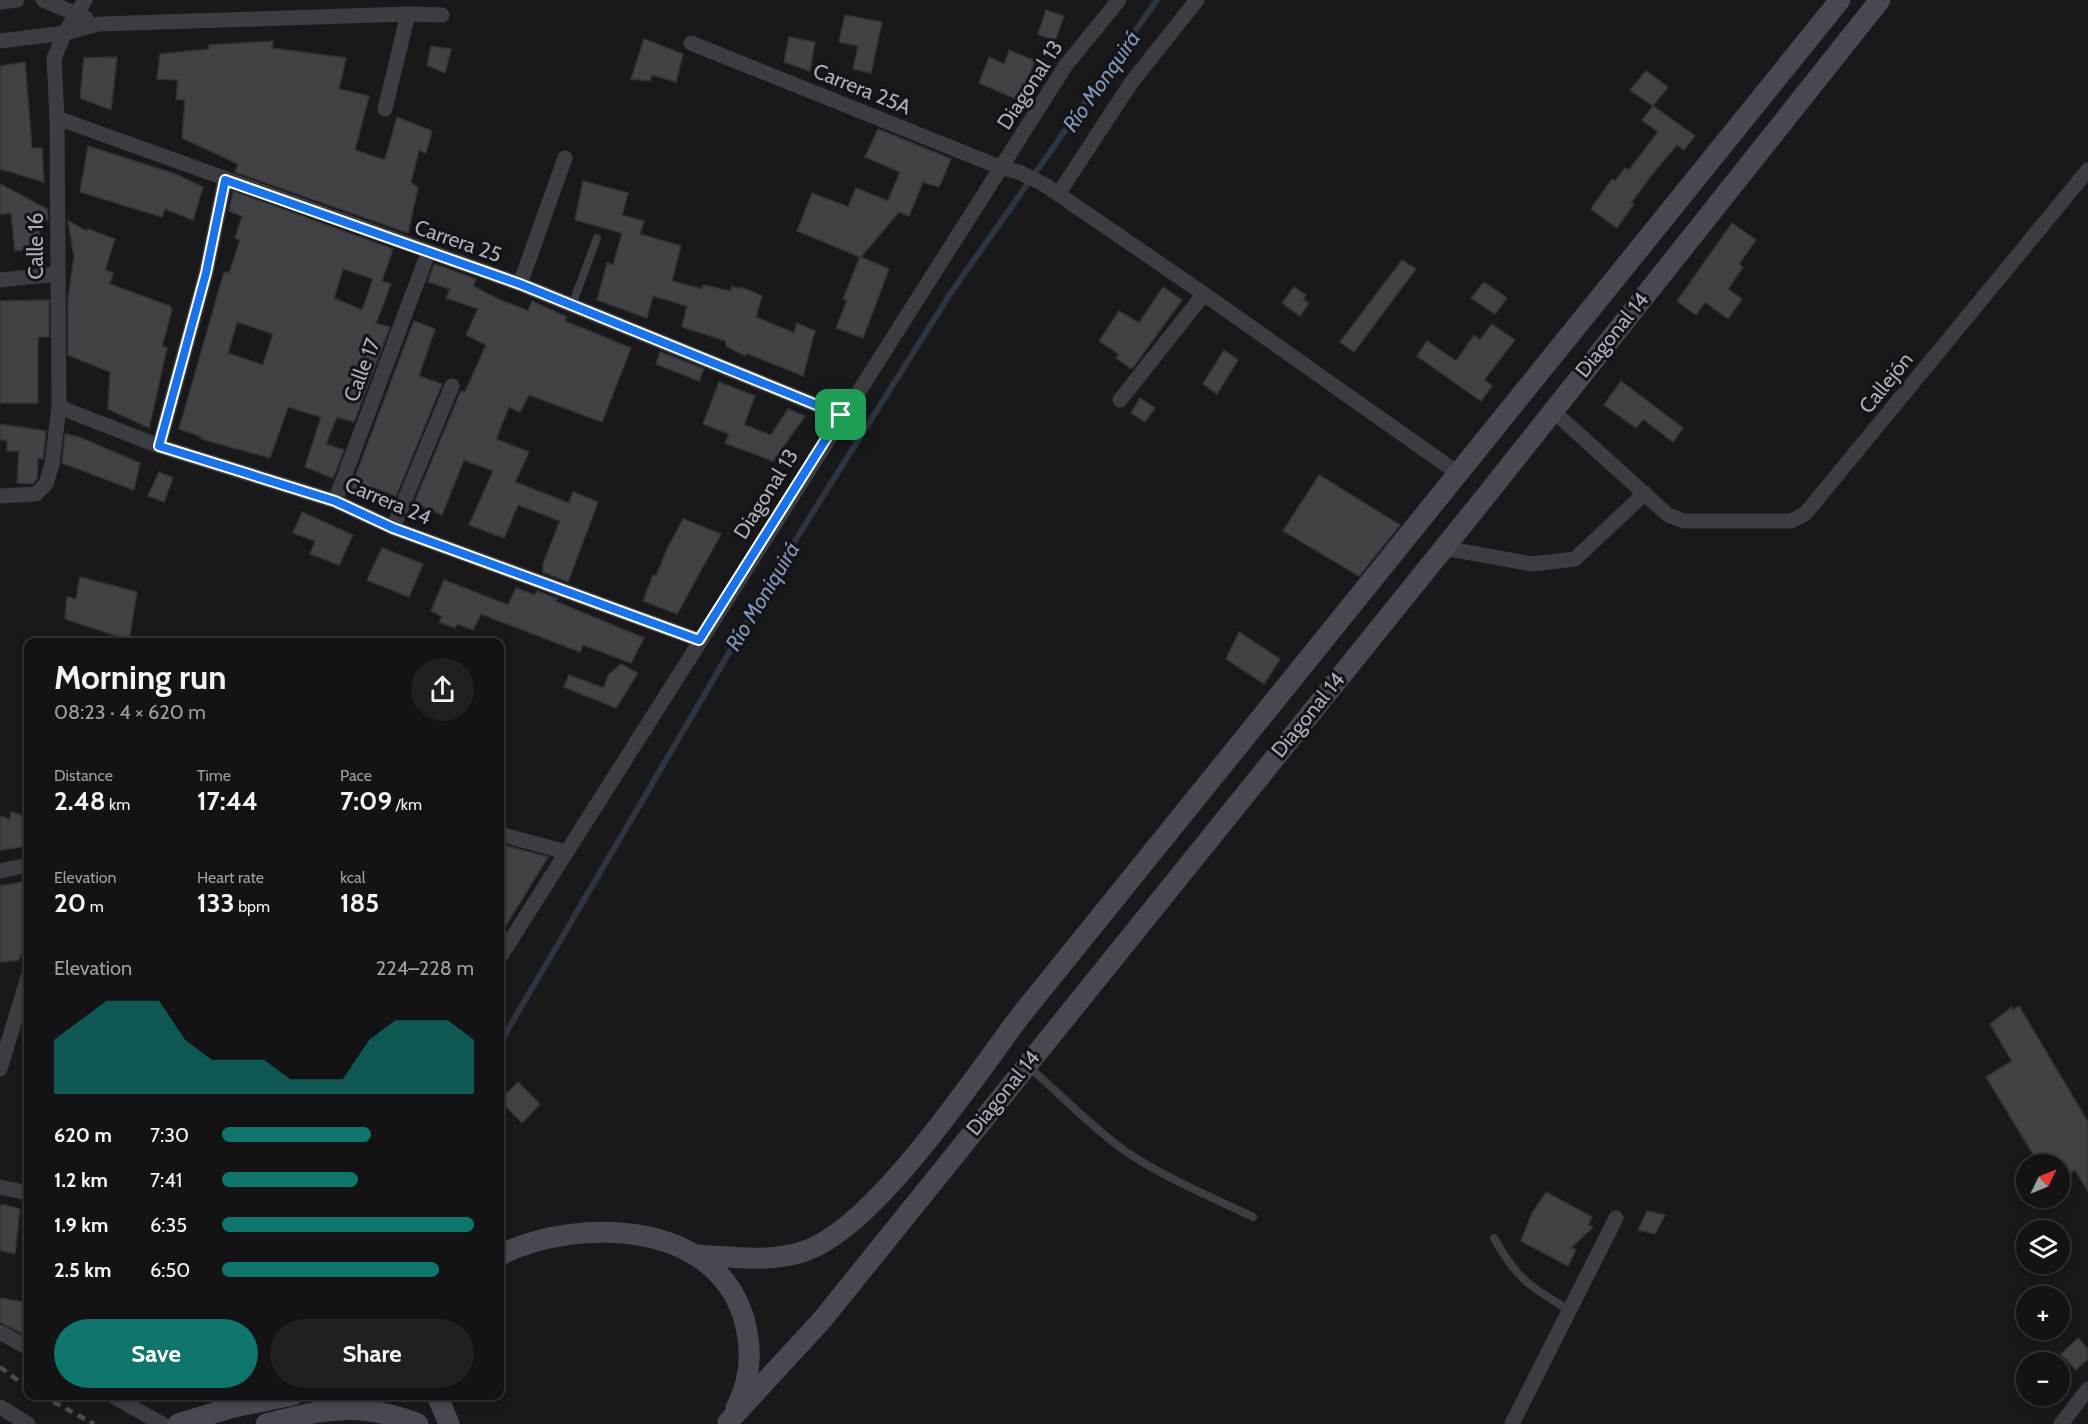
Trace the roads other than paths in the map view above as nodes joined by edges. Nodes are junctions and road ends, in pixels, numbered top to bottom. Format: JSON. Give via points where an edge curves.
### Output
{"nodes":[{"id":1,"x":16,"y":0,"type":"edge"},
{"id":2,"x":43,"y":0,"type":"edge"},
{"id":3,"x":1119,"y":0,"type":"edge"},
{"id":4,"x":1197,"y":0,"type":"edge"},
{"id":5,"x":1840,"y":0,"type":"edge"},
{"id":6,"x":1880,"y":0,"type":"edge"},
{"id":7,"x":0,"y":2,"type":"edge"},
{"id":8,"x":81,"y":7,"type":"edge"},
{"id":9,"x":408,"y":14,"type":"junction"},
{"id":10,"x":442,"y":15,"type":"dead end"},
{"id":11,"x":99,"y":24,"type":"junction"},
{"id":12,"x":65,"y":33,"type":"junction"},
{"id":13,"x":0,"y":41,"type":"edge"},
{"id":14,"x":691,"y":43,"type":"dead end"},
{"id":15,"x":386,"y":109,"type":"dead end"},
{"id":16,"x":57,"y":118,"type":"junction"},
{"id":17,"x":565,"y":158,"type":"dead end"},
{"id":18,"x":1002,"y":168,"type":"junction"},
{"id":19,"x":2088,"y":170,"type":"edge"},
{"id":20,"x":225,"y":180,"type":"junction"},
{"id":21,"x":1059,"y":193,"type":"junction"},
{"id":22,"x":597,"y":238,"type":"dead end"},
{"id":23,"x":428,"y":253,"type":"junction"},
{"id":24,"x":57,"y":273,"type":"junction"},
{"id":25,"x":0,"y":280,"type":"edge"},
{"id":26,"x":520,"y":284,"type":"junction"},
{"id":27,"x":1204,"y":294,"type":"junction"},
{"id":28,"x":572,"y":305,"type":"junction"},
{"id":29,"x":452,"y":386,"type":"dead end"},
{"id":30,"x":1120,"y":400,"type":"dead end"},
{"id":31,"x":59,"y":407,"type":"junction"},
{"id":32,"x":1552,"y":410,"type":"junction"},
{"id":33,"x":841,"y":415,"type":"junction"},
{"id":34,"x":159,"y":446,"type":"junction"},
{"id":35,"x":1459,"y":474,"type":"junction"},
{"id":36,"x":1644,"y":493,"type":"junction"},
{"id":37,"x":0,"y":496,"type":"edge"},
{"id":38,"x":335,"y":501,"type":"junction"},
{"id":39,"x":393,"y":528,"type":"junction"},
{"id":40,"x":1444,"y":548,"type":"junction"},
{"id":41,"x":699,"y":640,"type":"junction"},
{"id":42,"x":504,"y":835,"type":"edge"},
{"id":43,"x":567,"y":852,"type":"junction"},
{"id":44,"x":24,"y":867,"type":"edge"},
{"id":45,"x":0,"y":871,"type":"edge"},
{"id":46,"x":504,"y":940,"type":"edge"},
{"id":47,"x":24,"y":992,"type":"edge"},
{"id":48,"x":17,"y":1018,"type":"junction"},
{"id":49,"x":0,"y":1021,"type":"edge"},
{"id":50,"x":1026,"y":1064,"type":"junction"},
{"id":51,"x":0,"y":1069,"type":"edge"},
{"id":52,"x":0,"y":1187,"type":"edge"},
{"id":53,"x":24,"y":1192,"type":"edge"},
{"id":54,"x":1253,"y":1217,"type":"dead end"},
{"id":55,"x":1616,"y":1218,"type":"dead end"},
{"id":56,"x":1494,"y":1238,"type":"dead end"},
{"id":57,"x":509,"y":1244,"type":"edge"},
{"id":58,"x":697,"y":1256,"type":"junction"},
{"id":59,"x":1569,"y":1310,"type":"junction"},
{"id":60,"x":0,"y":1332,"type":"edge"},
{"id":61,"x":24,"y":1346,"type":"edge"},
{"id":62,"x":2088,"y":1389,"type":"edge"},
{"id":63,"x":120,"y":1400,"type":"edge"},
{"id":64,"x":439,"y":1400,"type":"edge"},
{"id":65,"x":241,"y":1402,"type":"edge"},
{"id":66,"x":0,"y":1407,"type":"edge"},
{"id":67,"x":320,"y":1415,"type":"edge"},
{"id":68,"x":728,"y":1423,"type":"edge"},
{"id":69,"x":28,"y":1424,"type":"edge"},
{"id":70,"x":162,"y":1424,"type":"edge"},
{"id":71,"x":178,"y":1424,"type":"edge"},
{"id":72,"x":266,"y":1424,"type":"edge"},
{"id":73,"x":418,"y":1424,"type":"edge"},
{"id":74,"x":449,"y":1424,"type":"edge"},
{"id":75,"x":1512,"y":1424,"type":"edge"},
{"id":76,"x":2061,"y":1424,"type":"edge"}],
"edges":[{"from":1,"to":7,"type":"street"},
{"from":2,"to":8,"type":"street"},
{"from":3,"to":18,"type":"street","name":"Diagonal 13","via":[[1066,65]]},
{"from":4,"to":21,"type":"street","via":[[1131,83]]},
{"from":5,"to":35,"type":"street","name":"Diagonal 14"},
{"from":6,"to":32,"type":"street","name":"Diagonal 14"},
{"from":8,"to":11,"type":"street"},
{"from":8,"to":12,"type":"street","name":"Calle 16"},
{"from":9,"to":10,"type":"street"},
{"from":9,"to":11,"type":"street"},
{"from":9,"to":15,"type":"street"},
{"from":11,"to":12,"type":"street"},
{"from":12,"to":13,"type":"street"},
{"from":12,"to":16,"type":"street","name":"Calle 16","via":[[54,58]]},
{"from":14,"to":18,"type":"street","name":"Carrera 25A"},
{"from":16,"to":20,"type":"street","name":"Carrera 25"},
{"from":16,"to":24,"type":"street","name":"Calle 16"},
{"from":17,"to":26,"type":"street"},
{"from":18,"to":21,"type":"street","name":"Carrera 25A","via":[[1019,172]]},
{"from":18,"to":33,"type":"street","name":"Diagonal 13"},
{"from":19,"to":36,"type":"street","name":"Callejón","via":[[1805,514],[1791,521],[1684,521],[1668,515]]},
{"from":20,"to":23,"type":"street","name":"Carrera 25"},
{"from":20,"to":34,"type":"street","via":[[206,273]]},
{"from":21,"to":27,"type":"street","name":"Carrera 25A"},
{"from":22,"to":28,"type":"lane"},
{"from":23,"to":26,"type":"street","name":"Carrera 25"},
{"from":23,"to":38,"type":"street","name":"Calle 17"},
{"from":24,"to":25,"type":"street"},
{"from":24,"to":31,"type":"street","name":"Calle 16"},
{"from":26,"to":28,"type":"street","name":"Carrera 25"},
{"from":27,"to":30,"type":"street"},
{"from":27,"to":35,"type":"street","name":"Carrera 25A"},
{"from":28,"to":33,"type":"street","name":"Carrera 25"},
{"from":29,"to":39,"type":"street"},
{"from":31,"to":34,"type":"street","name":"Carrera 24"},
{"from":31,"to":37,"type":"street","name":"Calle 16","via":[[46,484],[36,494]]},
{"from":32,"to":36,"type":"street"},
{"from":32,"to":40,"type":"street","name":"Diagonal 14"},
{"from":33,"to":41,"type":"street","name":"Diagonal 13"},
{"from":34,"to":38,"type":"street","name":"Carrera 24"},
{"from":35,"to":58,"type":"street","name":"Diagonal 14","via":[[884,1190],[841,1231],[804,1251],[756,1259]]},
{"from":36,"to":40,"type":"street","via":[[1575,559],[1532,564]]},
{"from":38,"to":39,"type":"street","name":"Carrera 24"},
{"from":39,"to":41,"type":"street","name":"Carrera 24"},
{"from":40,"to":50,"type":"street","name":"Diagonal 14"},
{"from":41,"to":43,"type":"street","name":"Diagonal 13"},
{"from":42,"to":43,"type":"street"},
{"from":43,"to":46,"type":"street","name":"Diagonal 13"},
{"from":44,"to":45,"type":"street"},
{"from":47,"to":48,"type":"street"},
{"from":48,"to":49,"type":"street"},
{"from":48,"to":51,"type":"street"},
{"from":50,"to":54,"type":"lane","via":[[1126,1151],[1164,1176]]},
{"from":50,"to":68,"type":"street","name":"Diagonal 14","via":[[794,1353]]},
{"from":52,"to":53,"type":"street"},
{"from":55,"to":59,"type":"street"},
{"from":56,"to":59,"type":"lane","via":[[1520,1278]]},
{"from":57,"to":58,"type":"street","via":[[570,1232],[614,1232],[648,1237]]},
{"from":58,"to":68,"type":"street","via":[[718,1273],[734,1294],[750,1346],[741,1398]]},
{"from":59,"to":75,"type":"street"},
{"from":60,"to":61,"type":"street"},
{"from":62,"to":76,"type":"street"},
{"from":63,"to":70,"type":"street"},
{"from":64,"to":74,"type":"street"},
{"from":65,"to":71,"type":"street"},
{"from":66,"to":69,"type":"street"},
{"from":67,"to":72,"type":"street"},
{"from":67,"to":73,"type":"street","via":[[379,1412]]}]}
